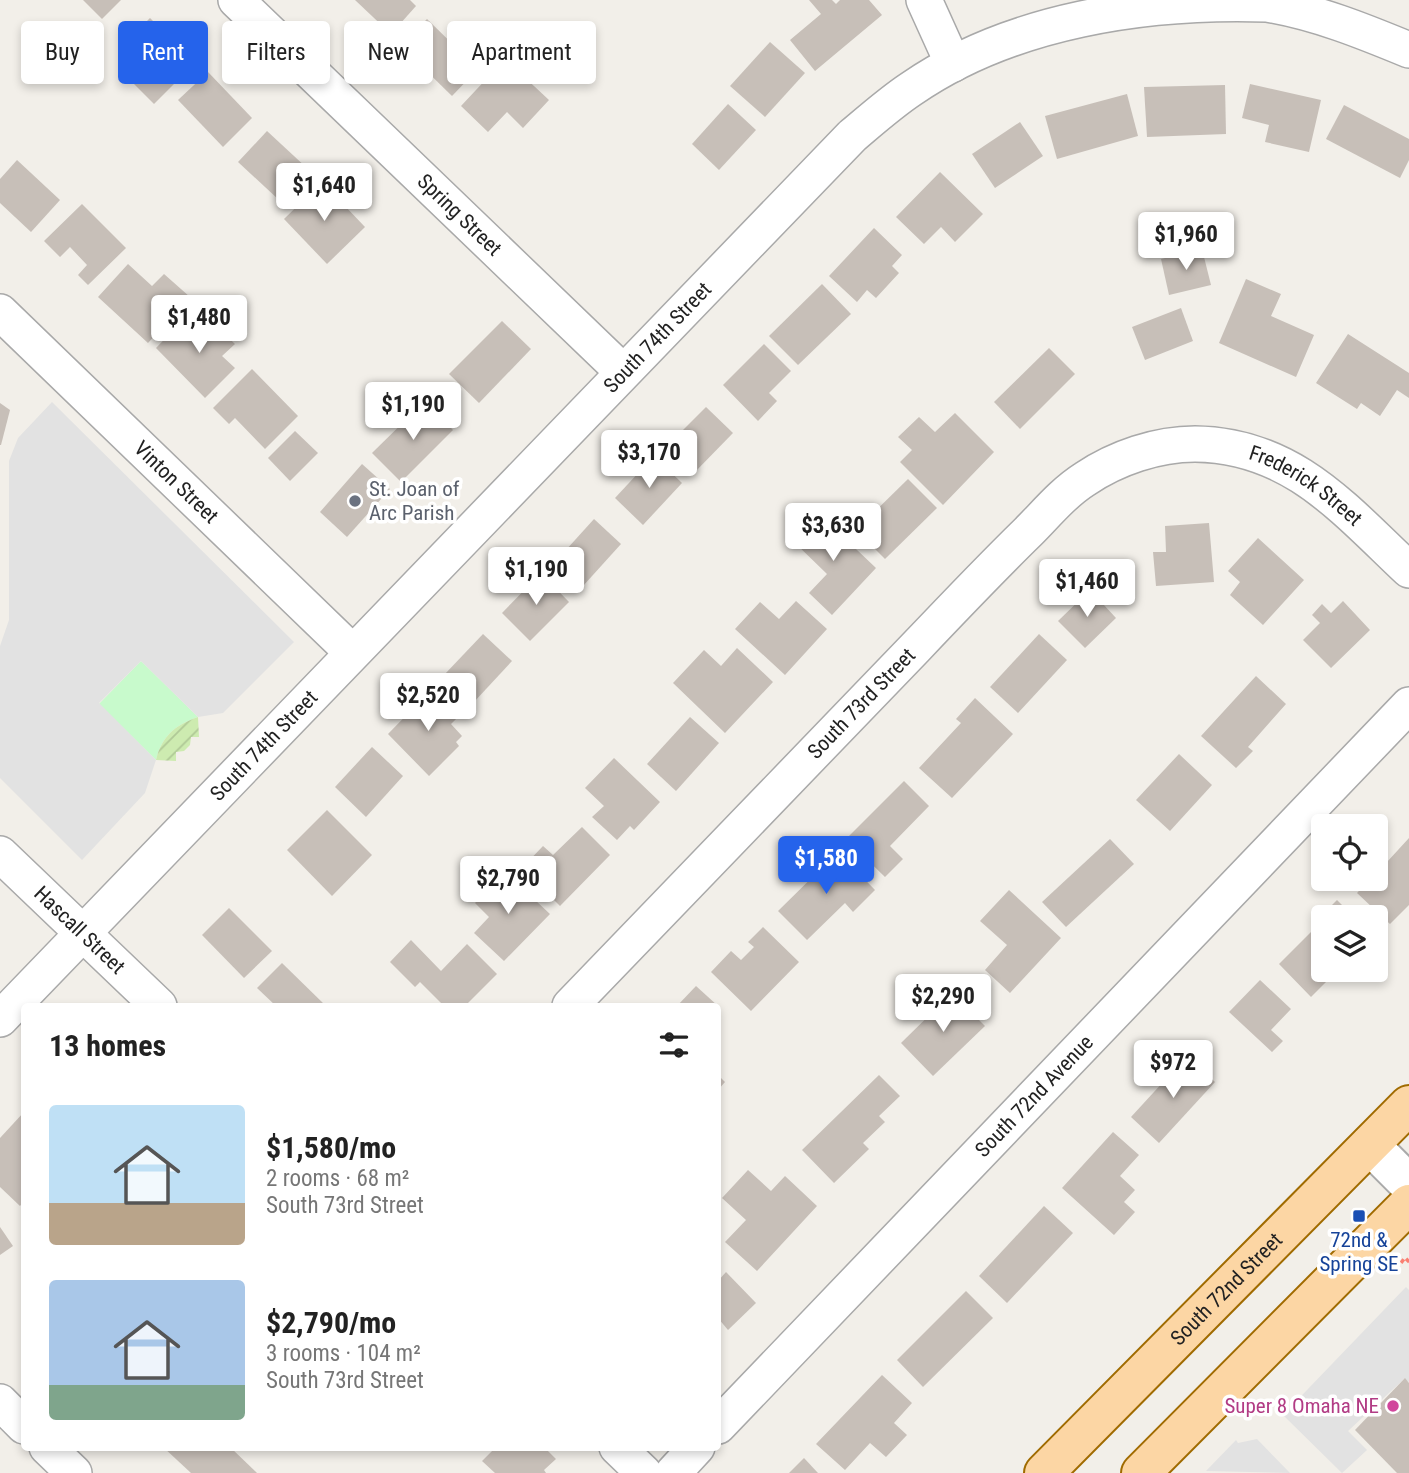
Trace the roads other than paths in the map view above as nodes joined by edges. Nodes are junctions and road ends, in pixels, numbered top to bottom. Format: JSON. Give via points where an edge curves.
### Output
{"nodes":[{"id":1,"x":236,"y":0,"type":"edge"},
{"id":2,"x":924,"y":0,"type":"edge"},
{"id":3,"x":1229,"y":1,"type":"edge"},
{"id":4,"x":1409,"y":50,"type":"edge"},
{"id":5,"x":953,"y":64,"type":"junction"},
{"id":6,"x":0,"y":312,"type":"edge"},
{"id":7,"x":622,"y":372,"type":"junction"},
{"id":8,"x":1181,"y":445,"type":"joint"},
{"id":9,"x":1409,"y":570,"type":"edge"},
{"id":10,"x":352,"y":652,"type":"junction"},
{"id":11,"x":1409,"y":705,"type":"edge"},
{"id":12,"x":0,"y":854,"type":"edge"},
{"id":13,"x":83,"y":933,"type":"junction"},
{"id":14,"x":156,"y":1003,"type":"edge"},
{"id":15,"x":573,"y":1003,"type":"edge"},
{"id":16,"x":0,"y":1019,"type":"edge"},
{"id":17,"x":1409,"y":1105,"type":"edge"},
{"id":18,"x":1370,"y":1145,"type":"junction"},
{"id":19,"x":1409,"y":1184,"type":"edge"},
{"id":20,"x":1409,"y":1204,"type":"edge"},
{"id":21,"x":0,"y":1402,"type":"edge"},
{"id":22,"x":21,"y":1423,"type":"edge"},
{"id":23,"x":721,"y":1423,"type":"edge"},
{"id":24,"x":51,"y":1451,"type":"edge"},
{"id":25,"x":621,"y":1451,"type":"edge"},
{"id":26,"x":693,"y":1451,"type":"edge"},
{"id":27,"x":74,"y":1473,"type":"edge"},
{"id":28,"x":644,"y":1473,"type":"edge"},
{"id":29,"x":673,"y":1473,"type":"edge"},
{"id":30,"x":1044,"y":1473,"type":"edge"},
{"id":31,"x":1142,"y":1473,"type":"edge"}],
"edges":[{"from":1,"to":7,"type":"street","name":"Spring Street"},
{"from":2,"to":5,"type":"street"},
{"from":3,"to":4,"type":"street","name":"South 74th Street","via":[[1310,14]]},
{"from":3,"to":5,"type":"street","name":"South 74th Street","via":[[1164,2],[1090,12],[1023,32]]},
{"from":5,"to":7,"type":"street","name":"South 74th Street","via":[[911,89],[852,136]]},
{"from":6,"to":10,"type":"street","name":"Vinton Street"},
{"from":7,"to":10,"type":"street","name":"South 74th Street"},
{"from":8,"to":9,"type":"street","name":"Frederick Street","via":[[1240,448],[1291,467],[1324,490]]},
{"from":8,"to":15,"type":"street","name":"South 73rd Street","via":[[1125,458],[1068,492]]},
{"from":10,"to":13,"type":"street","name":"South 74th Street"},
{"from":11,"to":23,"type":"street","name":"South 72nd Avenue"},
{"from":12,"to":13,"type":"street","name":"Hascall Street"},
{"from":13,"to":14,"type":"street","name":"Hascall Street"},
{"from":13,"to":16,"type":"street","name":"South 74th Street"},
{"from":17,"to":18,"type":"main road","name":"South 72nd Street"},
{"from":18,"to":19,"type":"street"},
{"from":18,"to":30,"type":"main road","name":"South 72nd Street"},
{"from":20,"to":31,"type":"main road"},
{"from":21,"to":22,"type":"street"},
{"from":24,"to":27,"type":"street"},
{"from":25,"to":28,"type":"street"},
{"from":26,"to":29,"type":"street"}]}
